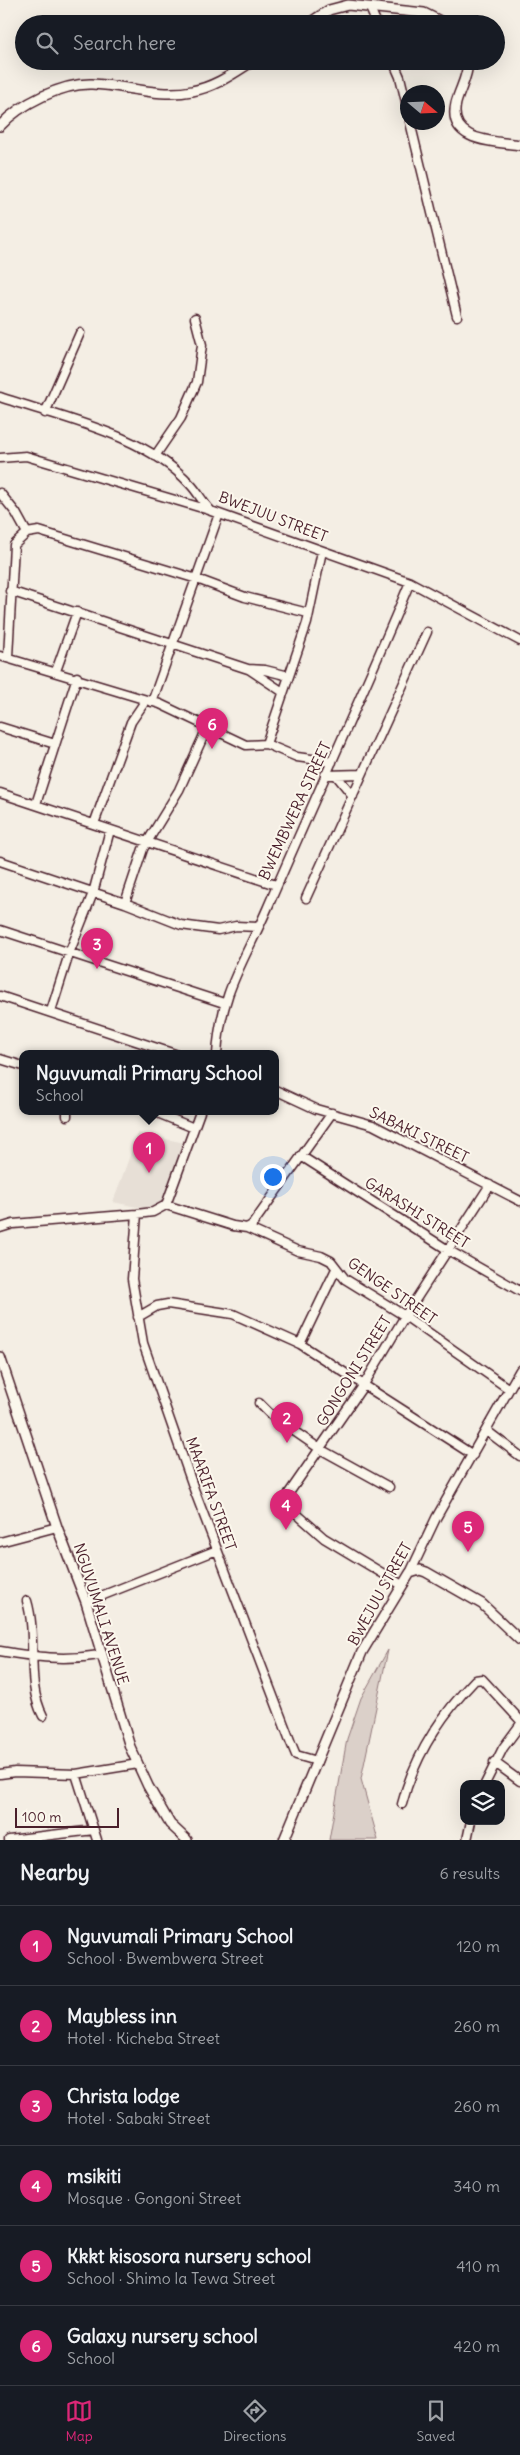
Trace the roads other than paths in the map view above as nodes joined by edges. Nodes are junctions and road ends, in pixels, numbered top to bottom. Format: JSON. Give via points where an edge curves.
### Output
{"nodes":[{"id":1,"x":370,"y":8,"type":"junction"},
{"id":2,"x":322,"y":15,"type":"edge"},
{"id":3,"x":373,"y":15,"type":"edge"},
{"id":4,"x":428,"y":15,"type":"edge"},
{"id":5,"x":239,"y":70,"type":"edge"},
{"id":6,"x":397,"y":70,"type":"edge"},
{"id":7,"x":467,"y":70,"type":"edge"},
{"id":8,"x":402,"y":85,"type":"edge"},
{"id":9,"x":0,"y":126,"type":"edge"},
{"id":10,"x":412,"y":130,"type":"edge"},
{"id":11,"x":520,"y":146,"type":"edge"},
{"id":12,"x":457,"y":316,"type":"dead end"},
{"id":13,"x":195,"y":318,"type":"dead end"},
{"id":14,"x":80,"y":333,"type":"dead end"},
{"id":15,"x":0,"y":398,"type":"edge"},
{"id":16,"x":45,"y":413,"type":"junction"},
{"id":17,"x":155,"y":456,"type":"junction"},
{"id":18,"x":0,"y":458,"type":"edge"},
{"id":19,"x":0,"y":493,"type":"edge"},
{"id":20,"x":215,"y":512,"type":"junction"},
{"id":21,"x":27,"y":533,"type":"junction"},
{"id":22,"x":322,"y":551,"type":"junction"},
{"id":23,"x":197,"y":579,"type":"junction"},
{"id":24,"x":410,"y":582,"type":"junction"},
{"id":25,"x":10,"y":591,"type":"junction"},
{"id":26,"x":77,"y":612,"type":"junction"},
{"id":27,"x":308,"y":614,"type":"junction"},
{"id":28,"x":427,"y":632,"type":"dead end"},
{"id":29,"x":520,"y":641,"type":"edge"},
{"id":30,"x":174,"y":643,"type":"junction"},
{"id":31,"x":4,"y":656,"type":"edge"},
{"id":32,"x":248,"y":669,"type":"junction"},
{"id":33,"x":56,"y":671,"type":"junction"},
{"id":34,"x":290,"y":676,"type":"junction"},
{"id":35,"x":77,"y":677,"type":"junction"},
{"id":36,"x":283,"y":692,"type":"junction"},
{"id":37,"x":149,"y":701,"type":"junction"},
{"id":38,"x":0,"y":726,"type":"edge"},
{"id":39,"x":208,"y":726,"type":"junction"},
{"id":40,"x":55,"y":744,"type":"junction"},
{"id":41,"x":266,"y":744,"type":"junction"},
{"id":42,"x":332,"y":762,"type":"junction"},
{"id":43,"x":362,"y":774,"type":"junction"},
{"id":44,"x":326,"y":775,"type":"junction"},
{"id":45,"x":336,"y":775,"type":"junction"},
{"id":46,"x":0,"y":793,"type":"edge"},
{"id":47,"x":353,"y":796,"type":"junction"},
{"id":48,"x":36,"y":804,"type":"junction"},
{"id":49,"x":94,"y":824,"type":"junction"},
{"id":50,"x":110,"y":830,"type":"junction"},
{"id":51,"x":150,"y":842,"type":"junction"},
{"id":52,"x":0,"y":861,"type":"edge"},
{"id":53,"x":276,"y":885,"type":"junction"},
{"id":54,"x":93,"y":894,"type":"junction"},
{"id":55,"x":306,"y":898,"type":"dead end"},
{"id":56,"x":125,"y":903,"type":"junction"},
{"id":57,"x":258,"y":927,"type":"junction"},
{"id":58,"x":0,"y":930,"type":"edge"},
{"id":59,"x":70,"y":951,"type":"junction"},
{"id":60,"x":0,"y":996,"type":"edge"},
{"id":61,"x":224,"y":1003,"type":"junction"},
{"id":62,"x":51,"y":1011,"type":"junction"},
{"id":63,"x":163,"y":1050,"type":"edge"},
{"id":64,"x":218,"y":1050,"type":"edge"},
{"id":65,"x":0,"y":1059,"type":"edge"},
{"id":66,"x":19,"y":1065,"type":"edge"},
{"id":67,"x":279,"y":1092,"type":"edge"},
{"id":68,"x":332,"y":1113,"type":"junction"},
{"id":69,"x":162,"y":1115,"type":"edge"},
{"id":70,"x":199,"y":1115,"type":"edge"},
{"id":71,"x":194,"y":1128,"type":"junction"},
{"id":72,"x":301,"y":1156,"type":"junction"},
{"id":73,"x":490,"y":1184,"type":"junction"},
{"id":74,"x":520,"y":1201,"type":"edge"},
{"id":75,"x":166,"y":1205,"type":"junction"},
{"id":76,"x":137,"y":1214,"type":"junction"},
{"id":77,"x":0,"y":1228,"type":"edge"},
{"id":78,"x":247,"y":1228,"type":"junction"},
{"id":79,"x":448,"y":1250,"type":"junction"},
{"id":80,"x":336,"y":1270,"type":"junction"},
{"id":81,"x":520,"y":1291,"type":"edge"},
{"id":82,"x":405,"y":1316,"type":"junction"},
{"id":83,"x":138,"y":1317,"type":"junction"},
{"id":84,"x":300,"y":1344,"type":"junction"},
{"id":85,"x":0,"y":1358,"type":"edge"},
{"id":86,"x":520,"y":1370,"type":"edge"},
{"id":87,"x":363,"y":1386,"type":"junction"},
{"id":88,"x":509,"y":1389,"type":"junction"},
{"id":89,"x":259,"y":1403,"type":"dead end"},
{"id":90,"x":487,"y":1431,"type":"junction"},
{"id":91,"x":320,"y":1449,"type":"junction"},
{"id":92,"x":473,"y":1455,"type":"junction"},
{"id":93,"x":520,"y":1456,"type":"edge"},
{"id":94,"x":389,"y":1487,"type":"dead end"},
{"id":95,"x":57,"y":1527,"type":"junction"},
{"id":96,"x":0,"y":1542,"type":"edge"},
{"id":97,"x":217,"y":1550,"type":"junction"},
{"id":98,"x":410,"y":1573,"type":"junction"},
{"id":99,"x":402,"y":1585,"type":"junction"},
{"id":100,"x":27,"y":1601,"type":"dead end"},
{"id":101,"x":86,"y":1602,"type":"junction"},
{"id":102,"x":520,"y":1640,"type":"edge"},
{"id":103,"x":0,"y":1651,"type":"edge"},
{"id":104,"x":100,"y":1655,"type":"junction"},
{"id":105,"x":34,"y":1656,"type":"junction"},
{"id":106,"x":43,"y":1716,"type":"dead end"},
{"id":107,"x":520,"y":1720,"type":"edge"},
{"id":108,"x":520,"y":1725,"type":"edge"},
{"id":109,"x":317,"y":1761,"type":"junction"},
{"id":110,"x":494,"y":1762,"type":"junction"},
{"id":111,"x":138,"y":1764,"type":"junction"},
{"id":112,"x":0,"y":1774,"type":"edge"},
{"id":113,"x":76,"y":1774,"type":"junction"},
{"id":114,"x":487,"y":1780,"type":"edge"},
{"id":115,"x":520,"y":1781,"type":"edge"},
{"id":116,"x":402,"y":1804,"type":"dead end"},
{"id":117,"x":470,"y":1825,"type":"edge"},
{"id":118,"x":94,"y":1830,"type":"junction"},
{"id":119,"x":9,"y":1840,"type":"edge"},
{"id":120,"x":97,"y":1840,"type":"edge"},
{"id":121,"x":187,"y":1840,"type":"edge"},
{"id":122,"x":284,"y":1840,"type":"edge"},
{"id":123,"x":467,"y":1840,"type":"edge"}],
"edges":[{"from":1,"to":2,"type":"street","via":[[348,5]]},
{"from":1,"to":3,"type":"street"},
{"from":1,"to":4,"type":"street"},
{"from":5,"to":9,"type":"street","via":[[221,81],[191,92],[164,93],[90,84],[47,93],[11,114]]},
{"from":6,"to":8,"type":"street"},
{"from":7,"to":11,"type":"street","via":[[456,103],[455,120],[463,132],[481,140]]},
{"from":10,"to":12,"type":"street"},
{"from":13,"to":17,"type":"street","via":[[202,345],[197,382],[181,418]]},
{"from":14,"to":16,"type":"street"},
{"from":15,"to":16,"type":"street","name":"BWEJUU STREET"},
{"from":16,"to":17,"type":"street","name":"BWEJUU STREET","via":[[88,425]]},
{"from":17,"to":20,"type":"street","name":"BWEJUU STREET","via":[[190,484]]},
{"from":18,"to":20,"type":"street","via":[[26,456]]},
{"from":19,"to":21,"type":"street"},
{"from":20,"to":22,"type":"street","name":"BWEJUU STREET"},
{"from":20,"to":23,"type":"street"},
{"from":21,"to":23,"type":"street","via":[[39,532]]},
{"from":21,"to":25,"type":"street","via":[[14,545]]},
{"from":22,"to":24,"type":"street","name":"BWEJUU STREET"},
{"from":22,"to":27,"type":"street"},
{"from":23,"to":27,"type":"street","via":[[245,598]]},
{"from":23,"to":30,"type":"street"},
{"from":24,"to":29,"type":"street","name":"BWEJUU STREET"},
{"from":24,"to":42,"type":"street","name":"BWEMBWERA STREET"},
{"from":25,"to":26,"type":"street"},
{"from":25,"to":31,"type":"street"},
{"from":26,"to":30,"type":"street"},
{"from":26,"to":33,"type":"street"},
{"from":27,"to":34,"type":"street"},
{"from":28,"to":43,"type":"street"},
{"from":30,"to":32,"type":"street"},
{"from":30,"to":37,"type":"street"},
{"from":31,"to":33,"type":"street"},
{"from":32,"to":34,"type":"street"},
{"from":32,"to":36,"type":"street"},
{"from":33,"to":35,"type":"street"},
{"from":34,"to":36,"type":"street"},
{"from":35,"to":37,"type":"street"},
{"from":35,"to":40,"type":"street"},
{"from":36,"to":41,"type":"street"},
{"from":37,"to":39,"type":"street"},
{"from":37,"to":49,"type":"street","via":[[131,722]]},
{"from":38,"to":40,"type":"street"},
{"from":39,"to":41,"type":"street","via":[[246,745]]},
{"from":39,"to":51,"type":"street","via":[[190,770]]},
{"from":40,"to":48,"type":"street"},
{"from":41,"to":42,"type":"street","via":[[297,757]]},
{"from":42,"to":44,"type":"street","name":"BWEMBWERA STREET"},
{"from":43,"to":45,"type":"street"},
{"from":43,"to":47,"type":"street"},
{"from":44,"to":45,"type":"street"},
{"from":44,"to":53,"type":"street","name":"BWEMBWERA STREET"},
{"from":45,"to":47,"type":"street"},
{"from":46,"to":48,"type":"street"},
{"from":47,"to":55,"type":"street"},
{"from":48,"to":49,"type":"street"},
{"from":49,"to":50,"type":"street"},
{"from":50,"to":51,"type":"street"},
{"from":50,"to":54,"type":"street"},
{"from":51,"to":53,"type":"street"},
{"from":51,"to":56,"type":"street","via":[[144,849]]},
{"from":52,"to":54,"type":"street"},
{"from":53,"to":57,"type":"street","name":"BWEMBWERA STREET"},
{"from":54,"to":56,"type":"street"},
{"from":54,"to":59,"type":"street"},
{"from":56,"to":57,"type":"street","via":[[181,925],[218,930],[236,926]]},
{"from":57,"to":61,"type":"street","name":"BWEMBWERA STREET"},
{"from":58,"to":59,"type":"street"},
{"from":59,"to":61,"type":"street"},
{"from":59,"to":62,"type":"street"},
{"from":60,"to":62,"type":"street"},
{"from":61,"to":64,"type":"street","name":"BWEMBWERA STREET"},
{"from":62,"to":63,"type":"street"},
{"from":65,"to":66,"type":"street"},
{"from":67,"to":68,"type":"street","name":"SABAKI STREET"},
{"from":68,"to":72,"type":"street"},
{"from":68,"to":73,"type":"street","name":"SABAKI STREET","via":[[373,1124]]},
{"from":69,"to":71,"type":"street"},
{"from":70,"to":71,"type":"street"},
{"from":71,"to":75,"type":"street"},
{"from":72,"to":78,"type":"street"},
{"from":72,"to":79,"type":"street","name":"GARASHI STREET"},
{"from":73,"to":74,"type":"street","name":"SABAKI STREET"},
{"from":73,"to":79,"type":"street","name":"GONGONI STREET"},
{"from":75,"to":76,"type":"street","via":[[153,1212]]},
{"from":75,"to":78,"type":"street","name":"GENGE STREET"},
{"from":76,"to":77,"type":"street","via":[[13,1224]]},
{"from":76,"to":83,"type":"street","name":"MAARIFA STREET","via":[[132,1279]]},
{"from":78,"to":80,"type":"street","name":"GENGE STREET","via":[[298,1251],[321,1256],[331,1261]]},
{"from":79,"to":81,"type":"street","name":"GARASHI STREET"},
{"from":79,"to":82,"type":"street","name":"GONGONI STREET"},
{"from":80,"to":82,"type":"street","name":"GENGE STREET"},
{"from":80,"to":84,"type":"street"},
{"from":82,"to":87,"type":"street","name":"GONGONI STREET"},
{"from":82,"to":88,"type":"street","name":"GENGE STREET"},
{"from":83,"to":84,"type":"street","via":[[156,1306],[168,1304],[224,1312]]},
{"from":83,"to":97,"type":"street","name":"MAARIFA STREET","via":[[142,1343]]},
{"from":84,"to":87,"type":"street"},
{"from":85,"to":95,"type":"street","name":"NGUVUMALI AVENUE"},
{"from":86,"to":88,"type":"street","name":"BWEJUU STREET"},
{"from":87,"to":91,"type":"street","name":"GONGONI STREET"},
{"from":87,"to":92,"type":"street"},
{"from":88,"to":90,"type":"street","name":"BWEJUU STREET"},
{"from":89,"to":91,"type":"street","via":[[272,1416]]},
{"from":90,"to":92,"type":"street","name":"BWEJUU STREET"},
{"from":90,"to":93,"type":"street"},
{"from":91,"to":94,"type":"street"},
{"from":91,"to":99,"type":"street","name":"GONGONI STREET","via":[[289,1494],[289,1507],[324,1538]]},
{"from":92,"to":98,"type":"street","name":"BWEJUU STREET","via":[[436,1518]]},
{"from":95,"to":96,"type":"street"},
{"from":95,"to":101,"type":"street","name":"NGUVUMALI AVENUE"},
{"from":97,"to":101,"type":"street"},
{"from":97,"to":109,"type":"street","name":"MAARIFA STREET","via":[[296,1754]]},
{"from":98,"to":99,"type":"street","name":"BWEJUU STREET"},
{"from":98,"to":102,"type":"street","via":[[426,1572],[482,1604]]},
{"from":99,"to":109,"type":"street","name":"BWEJUU STREET","via":[[362,1652]]},
{"from":100,"to":105,"type":"street","via":[[32,1618]]},
{"from":101,"to":104,"type":"street","name":"NGUVUMALI AVENUE"},
{"from":103,"to":105,"type":"street"},
{"from":104,"to":105,"type":"street","via":[[72,1659]]},
{"from":104,"to":111,"type":"street","name":"NGUVUMALI AVENUE"},
{"from":105,"to":106,"type":"street","via":[[34,1696]]},
{"from":107,"to":116,"type":"street","via":[[482,1680],[475,1680],[441,1719],[408,1784]]},
{"from":108,"to":110,"type":"street"},
{"from":109,"to":122,"type":"street","name":"BWEJUU STREET"},
{"from":110,"to":114,"type":"street"},
{"from":110,"to":115,"type":"street"},
{"from":111,"to":113,"type":"street"},
{"from":111,"to":121,"type":"street","name":"NGUVUMALI AVENUE","via":[[170,1824]]},
{"from":112,"to":113,"type":"street"},
{"from":113,"to":118,"type":"street"},
{"from":117,"to":123,"type":"street"},
{"from":118,"to":119,"type":"street"},
{"from":118,"to":120,"type":"street"}]}
